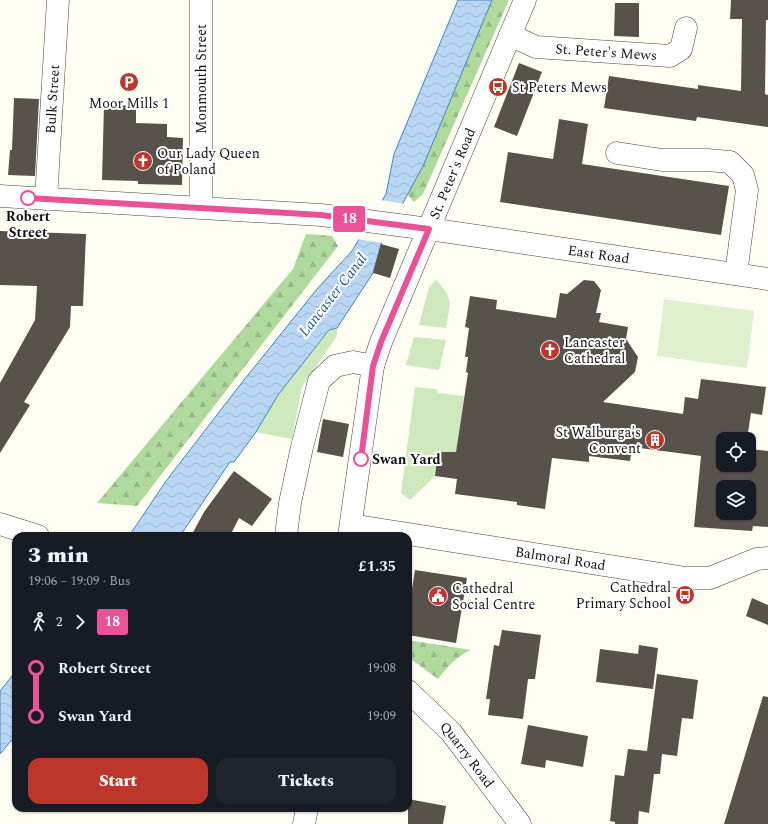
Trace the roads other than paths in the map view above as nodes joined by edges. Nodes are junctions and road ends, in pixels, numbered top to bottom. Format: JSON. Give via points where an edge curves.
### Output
{"nodes":[{"id":1,"x":58,"y":0,"type":"edge"},
{"id":2,"x":201,"y":0,"type":"edge"},
{"id":3,"x":525,"y":0,"type":"edge"},
{"id":4,"x":686,"y":28,"type":"dead end"},
{"id":5,"x":510,"y":35,"type":"junction"},
{"id":6,"x":617,"y":153,"type":"dead end"},
{"id":7,"x":0,"y":196,"type":"edge"},
{"id":8,"x":46,"y":199,"type":"junction"},
{"id":9,"x":201,"y":207,"type":"junction"},
{"id":10,"x":429,"y":229,"type":"junction"},
{"id":11,"x":736,"y":274,"type":"junction"},
{"id":12,"x":768,"y":279,"type":"edge"},
{"id":13,"x":373,"y":366,"type":"junction"},
{"id":14,"x":0,"y":524,"type":"edge"},
{"id":15,"x":350,"y":531,"type":"edge"},
{"id":16,"x":25,"y":532,"type":"edge"},
{"id":17,"x":286,"y":532,"type":"edge"},
{"id":18,"x":412,"y":540,"type":"edge"},
{"id":19,"x":768,"y":558,"type":"edge"},
{"id":20,"x":412,"y":695,"type":"edge"},
{"id":21,"x":306,"y":812,"type":"edge"},
{"id":22,"x":304,"y":824,"type":"edge"},
{"id":23,"x":520,"y":824,"type":"edge"}],
"edges":[{"from":1,"to":8,"type":"street","name":"Bulk Street"},
{"from":2,"to":9,"type":"street","name":"Monmouth Street"},
{"from":3,"to":5,"type":"street","name":"St. Peter's Road"},
{"from":4,"to":5,"type":"street","name":"St. Peter's Mews","via":[[681,49],[670,56],[536,46]]},
{"from":5,"to":10,"type":"street","name":"St. Peter's Road"},
{"from":6,"to":11,"type":"street","via":[[662,160],[730,162],[743,175],[747,190]]},
{"from":7,"to":8,"type":"street","name":"East Road"},
{"from":8,"to":9,"type":"street","name":"East Road"},
{"from":9,"to":10,"type":"street","name":"East Road"},
{"from":10,"to":11,"type":"street","name":"East Road"},
{"from":10,"to":13,"type":"street","name":"St. Peter's Road"},
{"from":11,"to":12,"type":"street","name":"East Road"},
{"from":13,"to":15,"type":"street","name":"St. Peter's Road"},
{"from":13,"to":17,"type":"street","via":[[353,362],[335,366],[319,381],[302,447]]},
{"from":14,"to":16,"type":"street"},
{"from":18,"to":19,"type":"street","name":"Balmoral Road","via":[[686,578],[710,578],[757,559]]},
{"from":20,"to":23,"type":"street","name":"Quarry Road","via":[[451,732]]},
{"from":21,"to":22,"type":"street"}]}
